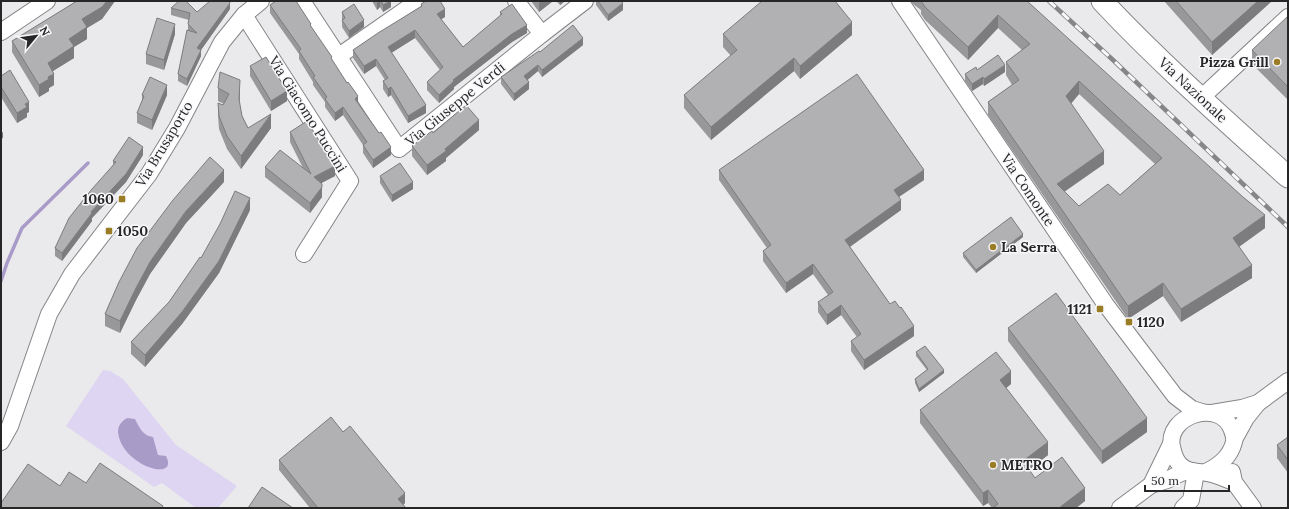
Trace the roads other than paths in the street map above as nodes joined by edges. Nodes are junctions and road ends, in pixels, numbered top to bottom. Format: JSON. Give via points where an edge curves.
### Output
{"nodes":[{"id":1,"x":47,"y":1,"type":"edge"},
{"id":2,"x":261,"y":1,"type":"edge"},
{"id":3,"x":302,"y":1,"type":"edge"},
{"id":4,"x":418,"y":1,"type":"edge"},
{"id":5,"x":516,"y":1,"type":"edge"},
{"id":6,"x":585,"y":1,"type":"edge"},
{"id":7,"x":900,"y":1,"type":"edge"},
{"id":8,"x":1102,"y":1,"type":"edge"},
{"id":9,"x":1109,"y":1,"type":"edge"},
{"id":10,"x":244,"y":15,"type":"junction"},
{"id":11,"x":1288,"y":17,"type":"edge"},
{"id":12,"x":1124,"y":24,"type":"junction"},
{"id":13,"x":1,"y":32,"type":"edge"},
{"id":14,"x":542,"y":34,"type":"junction"},
{"id":15,"x":339,"y":56,"type":"junction"},
{"id":16,"x":1201,"y":98,"type":"junction"},
{"id":17,"x":1288,"y":177,"type":"edge"},
{"id":18,"x":304,"y":254,"type":"dead end"},
{"id":19,"x":1288,"y":381,"type":"edge"},
{"id":20,"x":1174,"y":396,"type":"junction"},
{"id":21,"x":1258,"y":403,"type":"junction"},
{"id":22,"x":1207,"y":412,"type":"junction"},
{"id":23,"x":1176,"y":427,"type":"junction"},
{"id":24,"x":1235,"y":438,"type":"junction"},
{"id":25,"x":1,"y":442,"type":"edge"},
{"id":26,"x":1171,"y":444,"type":"junction"},
{"id":27,"x":1228,"y":455,"type":"junction"},
{"id":28,"x":1198,"y":472,"type":"junction"},
{"id":29,"x":1234,"y":482,"type":"junction"},
{"id":30,"x":1151,"y":485,"type":"junction"},
{"id":31,"x":1120,"y":508,"type":"edge"},
{"id":32,"x":1183,"y":508,"type":"edge"},
{"id":33,"x":1253,"y":508,"type":"edge"}],
"edges":[{"from":1,"to":13,"type":"street"},
{"from":2,"to":10,"type":"street","name":"Via Brusaporto"},
{"from":3,"to":15,"type":"street","name":"Via Giuseppe Verdi"},
{"from":4,"to":15,"type":"street"},
{"from":5,"to":14,"type":"street"},
{"from":6,"to":14,"type":"street"},
{"from":7,"to":20,"type":"street","name":"Via Comonte","via":[[1102,298]]},
{"from":8,"to":12,"type":"main road","name":"Via Nazionale"},
{"from":9,"to":12,"type":"street"},
{"from":10,"to":18,"type":"street","name":"Via Giacomo Puccini","via":[[350,181]]},
{"from":10,"to":25,"type":"street","name":"Via Brusaporto","via":[[222,42],[177,128],[149,174],[72,274],[49,314],[10,426]]},
{"from":11,"to":16,"type":"street"},
{"from":12,"to":16,"type":"main road","name":"Via Nazionale"},
{"from":14,"to":15,"type":"street","name":"Via Giuseppe Verdi","via":[[399,148]]},
{"from":16,"to":17,"type":"main road","name":"Via Nazionale"},
{"from":19,"to":21,"type":"street"},
{"from":20,"to":22,"type":"street","name":"Via Comonte","via":[[1192,408]]},
{"from":20,"to":23,"type":"street"},
{"from":21,"to":22,"type":"street","via":[[1242,408]]},
{"from":21,"to":24,"type":"street"},
{"from":22,"to":23,"type":"street","via":[[1192,415]]},
{"from":22,"to":24,"type":"street","via":[[1223,417],[1229,423]]},
{"from":23,"to":26,"type":"street"},
{"from":24,"to":27,"type":"street"},
{"from":26,"to":28,"type":"street","via":[[1179,464]]},
{"from":26,"to":30,"type":"street"},
{"from":27,"to":28,"type":"street","via":[[1217,466]]},
{"from":27,"to":29,"type":"street"},
{"from":28,"to":29,"type":"street"},
{"from":28,"to":30,"type":"street","via":[[1181,474]]},
{"from":28,"to":32,"type":"street","via":[[1191,500]]},
{"from":29,"to":33,"type":"street"},
{"from":30,"to":31,"type":"street"}]}
